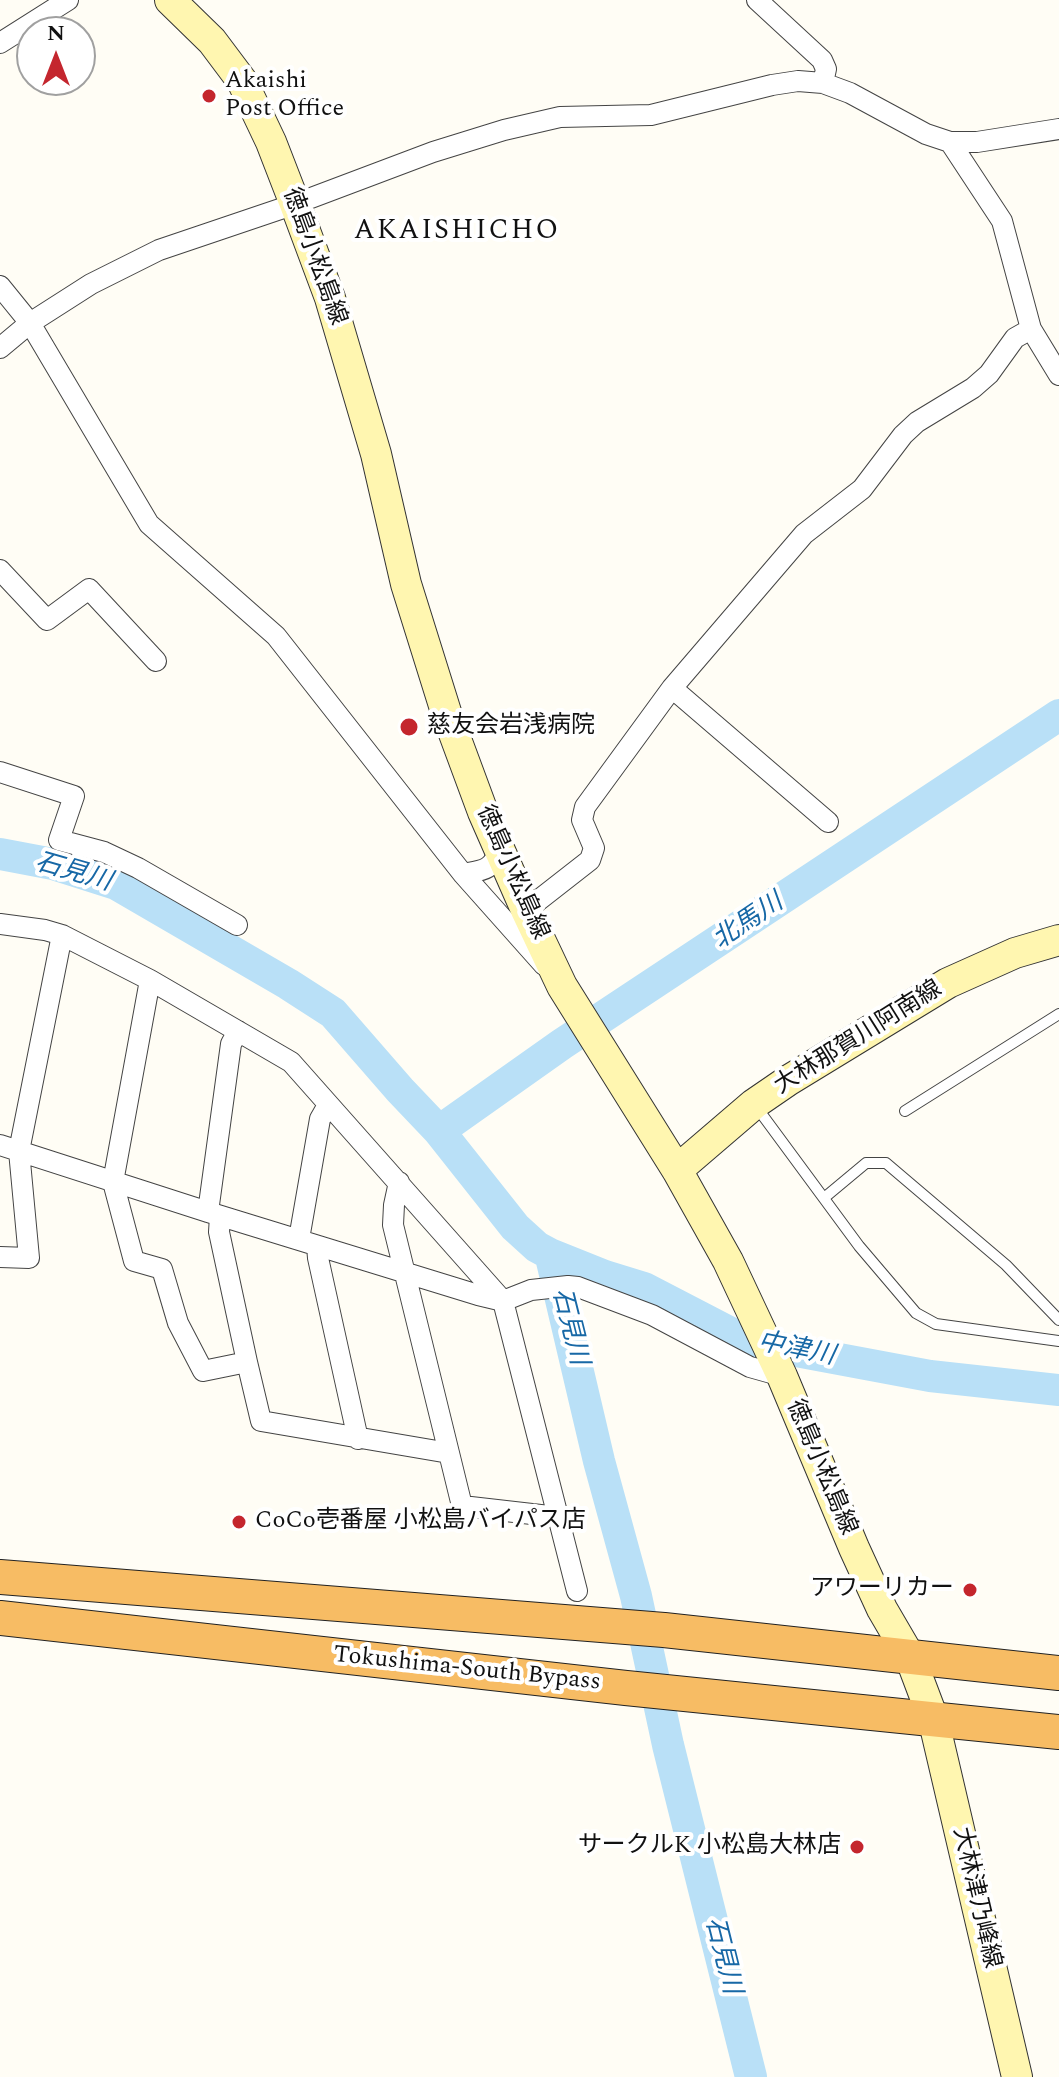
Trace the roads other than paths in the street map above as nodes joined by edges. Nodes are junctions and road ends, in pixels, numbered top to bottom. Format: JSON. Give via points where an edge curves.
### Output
{"nodes":[{"id":1,"x":68,"y":0,"type":"edge"},
{"id":2,"x":170,"y":0,"type":"edge"},
{"id":3,"x":757,"y":0,"type":"edge"},
{"id":4,"x":0,"y":43,"type":"edge"},
{"id":5,"x":823,"y":83,"type":"junction"},
{"id":6,"x":1059,"y":129,"type":"edge"},
{"id":7,"x":950,"y":142,"type":"junction"},
{"id":8,"x":295,"y":204,"type":"junction"},
{"id":9,"x":0,"y":286,"type":"edge"},
{"id":10,"x":30,"y":323,"type":"junction"},
{"id":11,"x":1031,"y":329,"type":"junction"},
{"id":12,"x":0,"y":348,"type":"edge"},
{"id":13,"x":1059,"y":375,"type":"edge"},
{"id":14,"x":0,"y":570,"type":"edge"},
{"id":15,"x":156,"y":661,"type":"dead end"},
{"id":16,"x":672,"y":688,"type":"junction"},
{"id":17,"x":0,"y":772,"type":"edge"},
{"id":18,"x":828,"y":822,"type":"dead end"},
{"id":19,"x":500,"y":851,"type":"junction"},
{"id":20,"x":463,"y":874,"type":"junction"},
{"id":21,"x":526,"y":910,"type":"junction"},
{"id":22,"x":0,"y":924,"type":"edge"},
{"id":23,"x":237,"y":925,"type":"dead end"},
{"id":24,"x":62,"y":935,"type":"junction"},
{"id":25,"x":1059,"y":940,"type":"edge"},
{"id":26,"x":150,"y":980,"type":"junction"},
{"id":27,"x":562,"y":986,"type":"junction"},
{"id":28,"x":1059,"y":1014,"type":"edge"},
{"id":29,"x":238,"y":1031,"type":"junction"},
{"id":30,"x":754,"y":1104,"type":"junction"},
{"id":31,"x":328,"y":1105,"type":"junction"},
{"id":32,"x":905,"y":1111,"type":"dead end"},
{"id":33,"x":9,"y":1148,"type":"edge"},
{"id":34,"x":677,"y":1170,"type":"junction"},
{"id":35,"x":113,"y":1182,"type":"junction"},
{"id":36,"x":399,"y":1182,"type":"junction"},
{"id":37,"x":824,"y":1198,"type":"junction"},
{"id":38,"x":214,"y":1214,"type":"junction"},
{"id":39,"x":308,"y":1243,"type":"junction"},
{"id":40,"x":0,"y":1257,"type":"edge"},
{"id":41,"x":406,"y":1274,"type":"junction"},
{"id":42,"x":503,"y":1301,"type":"junction"},
{"id":43,"x":1059,"y":1320,"type":"edge"},
{"id":44,"x":1059,"y":1341,"type":"edge"},
{"id":45,"x":247,"y":1362,"type":"junction"},
{"id":46,"x":777,"y":1366,"type":"junction"},
{"id":47,"x":358,"y":1439,"type":"junction"},
{"id":48,"x":449,"y":1453,"type":"junction"},
{"id":49,"x":558,"y":1517,"type":"junction"},
{"id":50,"x":0,"y":1577,"type":"edge"},
{"id":51,"x":577,"y":1591,"type":"dead end"},
{"id":52,"x":0,"y":1618,"type":"edge"},
{"id":53,"x":910,"y":1657,"type":"junction"},
{"id":54,"x":1059,"y":1673,"type":"edge"},
{"id":55,"x":933,"y":1718,"type":"junction"},
{"id":56,"x":1059,"y":1732,"type":"edge"},
{"id":57,"x":1017,"y":2077,"type":"edge"}],
"edges":[{"from":1,"to":4,"type":"street"},
{"from":2,"to":8,"type":"main road","name":"徳島小松島線","via":[[212,41],[242,81]]},
{"from":3,"to":5,"type":"street","via":[[822,60]]},
{"from":5,"to":7,"type":"street"},
{"from":5,"to":8,"type":"street","via":[[772,85],[651,115],[560,117],[433,152]]},
{"from":6,"to":7,"type":"street"},
{"from":7,"to":11,"type":"street","via":[[1002,221]]},
{"from":8,"to":10,"type":"street","via":[[159,250]]},
{"from":8,"to":19,"type":"main road","name":"徳島小松島線","via":[[372,439],[406,584],[446,712]]},
{"from":9,"to":10,"type":"street"},
{"from":10,"to":12,"type":"street"},
{"from":10,"to":20,"type":"street","via":[[149,524],[276,636]]},
{"from":11,"to":13,"type":"street"},
{"from":11,"to":16,"type":"street","via":[[1015,338],[973,388],[903,435],[862,489],[804,534]]},
{"from":14,"to":15,"type":"street","via":[[47,620],[89,589]]},
{"from":16,"to":18,"type":"street"},
{"from":16,"to":21,"type":"street","via":[[585,807],[582,820],[594,848],[590,860]]},
{"from":17,"to":23,"type":"street","via":[[74,796],[59,840],[138,868]]},
{"from":19,"to":20,"type":"street","via":[[492,866]]},
{"from":19,"to":21,"type":"main road","name":"徳島小松島線"},
{"from":20,"to":27,"type":"street"},
{"from":21,"to":27,"type":"main road","name":"徳島小松島線"},
{"from":22,"to":24,"type":"street"},
{"from":24,"to":26,"type":"street"},
{"from":24,"to":33,"type":"street"},
{"from":25,"to":30,"type":"main road","name":"大林那賀川阿南線","via":[[948,983]]},
{"from":26,"to":29,"type":"street"},
{"from":26,"to":35,"type":"street"},
{"from":27,"to":34,"type":"main road","name":"徳島小松島線"},
{"from":28,"to":32,"type":"lane"},
{"from":29,"to":31,"type":"street","via":[[291,1062]]},
{"from":29,"to":38,"type":"street","via":[[231,1044]]},
{"from":30,"to":34,"type":"main road","name":"大林那賀川阿南線"},
{"from":30,"to":37,"type":"lane"},
{"from":31,"to":36,"type":"street"},
{"from":31,"to":39,"type":"street","via":[[320,1119]]},
{"from":33,"to":35,"type":"street"},
{"from":33,"to":40,"type":"street","via":[[29,1258]]},
{"from":34,"to":46,"type":"main road","name":"徳島小松島線","via":[[728,1261]]},
{"from":35,"to":38,"type":"street"},
{"from":35,"to":45,"type":"street","via":[[134,1261],[162,1269],[178,1323],[203,1371]]},
{"from":36,"to":41,"type":"street","via":[[393,1225]]},
{"from":36,"to":42,"type":"street"},
{"from":37,"to":43,"type":"lane","via":[[866,1163],[886,1163],[1006,1265]]},
{"from":37,"to":44,"type":"lane","via":[[916,1313],[936,1324]]},
{"from":38,"to":39,"type":"street"},
{"from":38,"to":45,"type":"street"},
{"from":39,"to":41,"type":"street"},
{"from":39,"to":47,"type":"street","via":[[318,1258]]},
{"from":41,"to":42,"type":"street"},
{"from":41,"to":48,"type":"street"},
{"from":42,"to":46,"type":"street","via":[[531,1290],[578,1287],[652,1315],[750,1367]]},
{"from":42,"to":49,"type":"street"},
{"from":45,"to":47,"type":"street","via":[[261,1421]]},
{"from":46,"to":53,"type":"main road","name":"徳島小松島線","via":[[854,1548]]},
{"from":47,"to":48,"type":"street"},
{"from":48,"to":49,"type":"street","via":[[462,1506]]},
{"from":49,"to":51,"type":"street"},
{"from":50,"to":53,"type":"highway","via":[[664,1630]]},
{"from":52,"to":55,"type":"highway","name":"Tokushima-South Bypass"},
{"from":53,"to":54,"type":"highway"},
{"from":53,"to":55,"type":"main road","name":"徳島小松島線"},
{"from":55,"to":56,"type":"highway","name":"Tokushima-South Bypass"},
{"from":55,"to":57,"type":"main road","name":"大林津乃峰線"}]}
